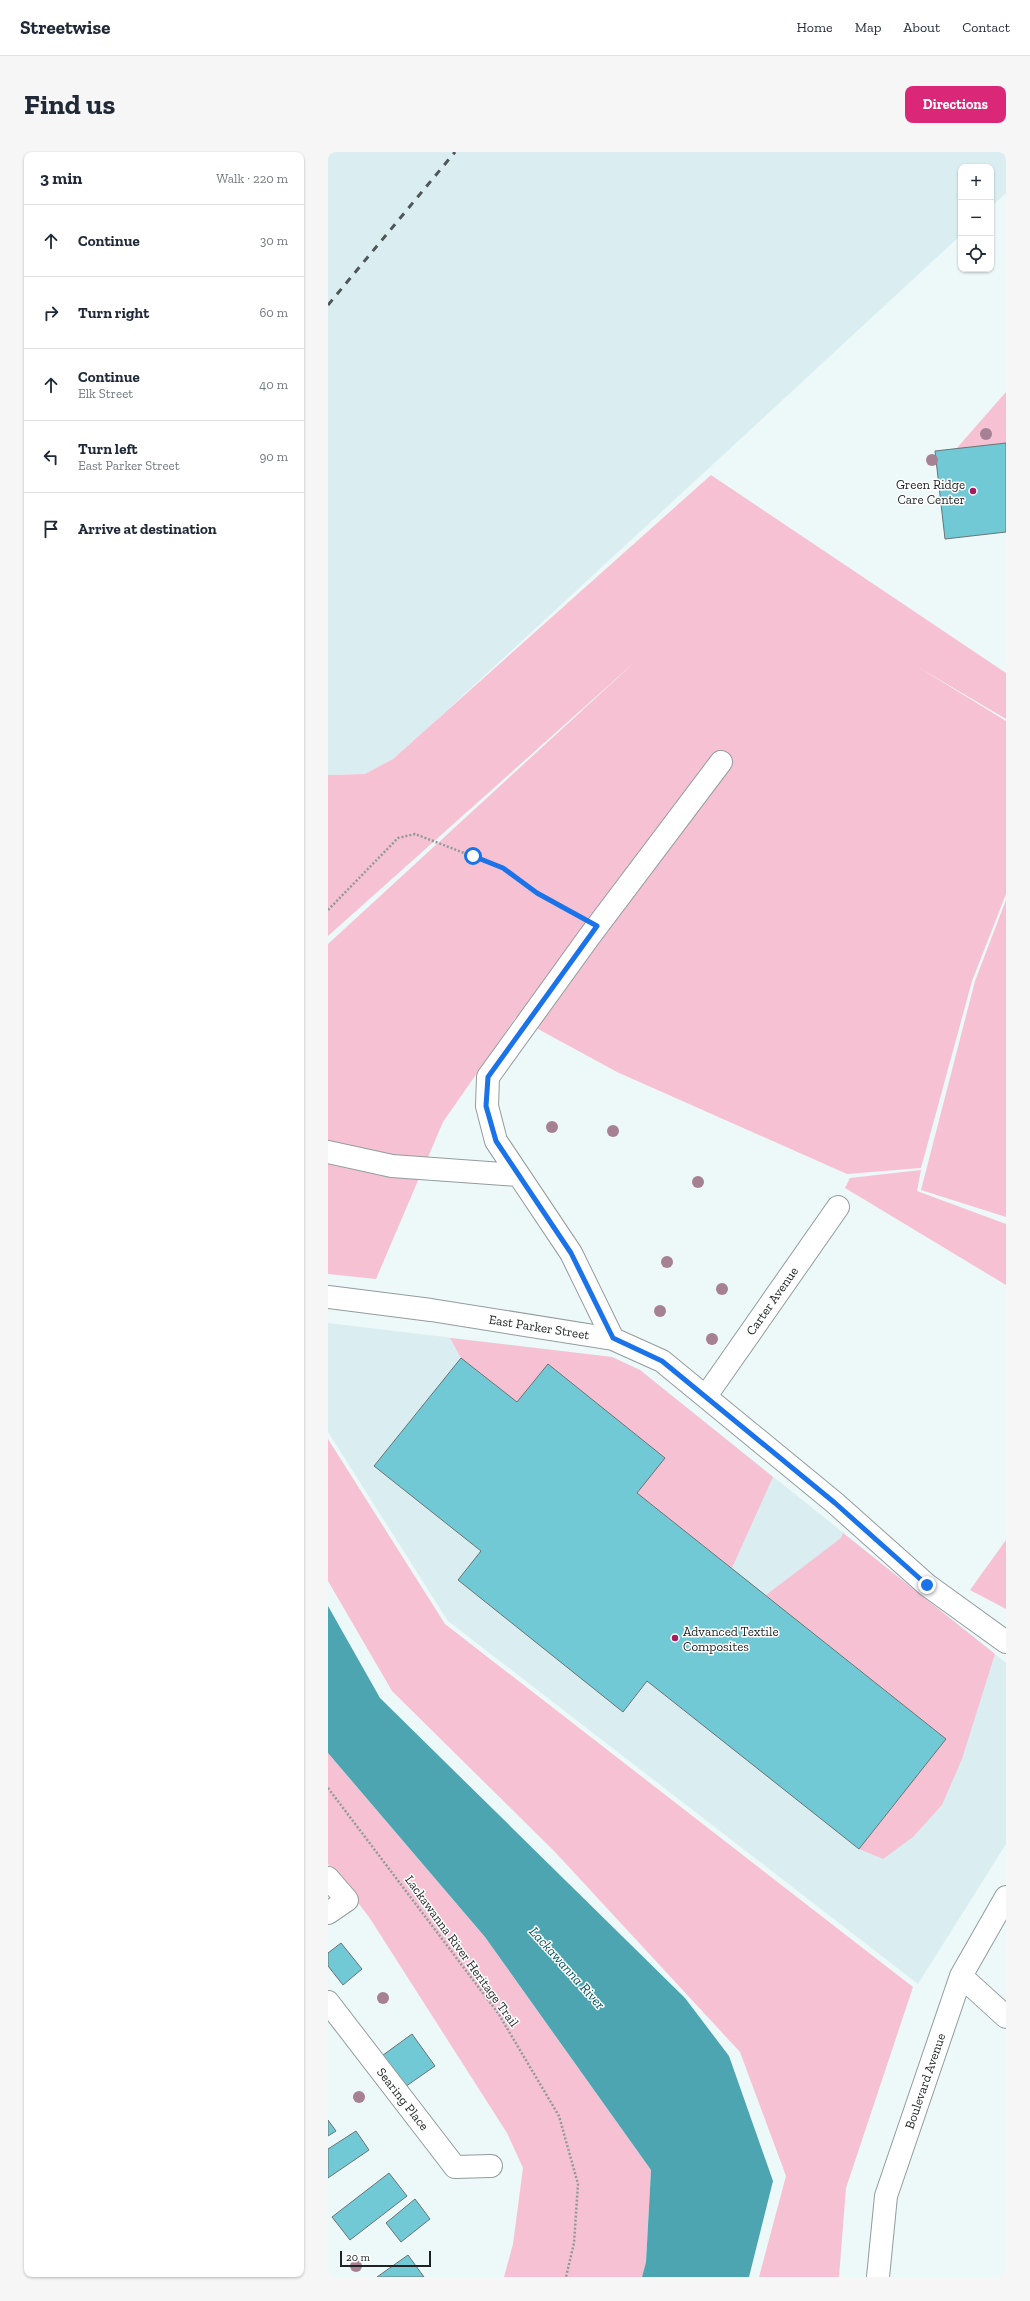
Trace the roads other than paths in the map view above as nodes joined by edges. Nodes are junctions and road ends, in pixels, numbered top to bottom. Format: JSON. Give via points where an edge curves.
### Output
{"nodes":[{"id":1,"x":721,"y":762,"type":"dead end"},
{"id":2,"x":328,"y":1152,"type":"edge"},
{"id":3,"x":518,"y":1175,"type":"junction"},
{"id":4,"x":838,"y":1207,"type":"dead end"},
{"id":5,"x":333,"y":1298,"type":"edge"},
{"id":6,"x":613,"y":1338,"type":"junction"},
{"id":7,"x":706,"y":1396,"type":"junction"},
{"id":8,"x":1006,"y":1642,"type":"edge"},
{"id":9,"x":328,"y":1878,"type":"edge"},
{"id":10,"x":1006,"y":1897,"type":"edge"},
{"id":11,"x":328,"y":1913,"type":"edge"},
{"id":12,"x":960,"y":1976,"type":"junction"},
{"id":13,"x":328,"y":2002,"type":"edge"},
{"id":14,"x":1006,"y":2017,"type":"edge"},
{"id":15,"x":491,"y":2166,"type":"dead end"},
{"id":16,"x":878,"y":2277,"type":"edge"}],
"edges":[{"from":1,"to":3,"type":"street","via":[[597,926],[488,1077],[486,1106],[496,1141]]},
{"from":2,"to":3,"type":"street","via":[[392,1166]]},
{"from":3,"to":6,"type":"street","via":[[571,1253]]},
{"from":4,"to":7,"type":"street","name":"Carter Avenue"},
{"from":5,"to":6,"type":"street","name":"East Parker Street"},
{"from":6,"to":7,"type":"street","name":"East Parker Street","via":[[662,1361]]},
{"from":7,"to":8,"type":"street","name":"East Parker Street","via":[[835,1503],[927,1585]]},
{"from":9,"to":11,"type":"street","via":[[346,1900]]},
{"from":10,"to":12,"type":"street","name":"Boulevard Avenue"},
{"from":12,"to":14,"type":"street"},
{"from":12,"to":16,"type":"street","name":"Boulevard Avenue","via":[[886,2196]]},
{"from":13,"to":15,"type":"street","name":"Searing Place","via":[[455,2167]]}]}
